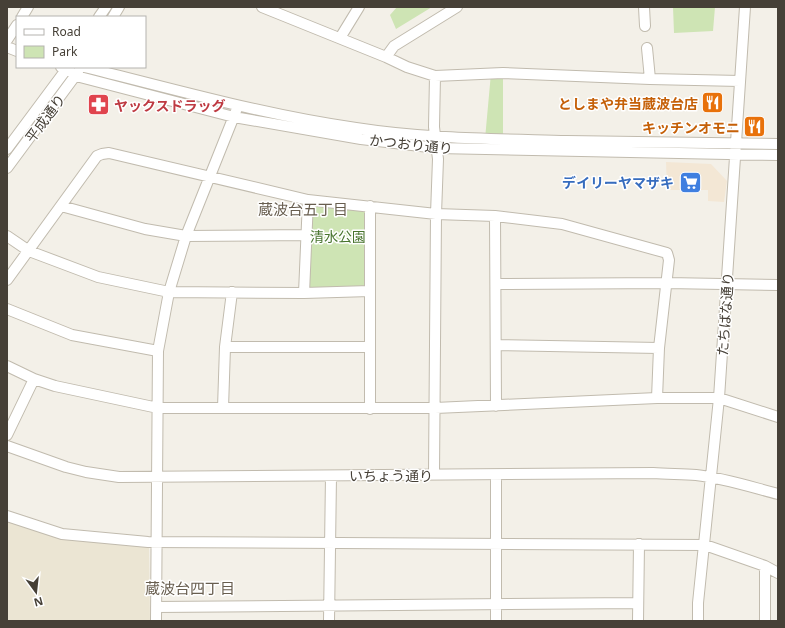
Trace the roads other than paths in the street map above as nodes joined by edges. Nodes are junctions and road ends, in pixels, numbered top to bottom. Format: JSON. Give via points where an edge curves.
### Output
{"nodes":[{"id":1,"x":28,"y":7,"type":"edge"},
{"id":2,"x":106,"y":7,"type":"edge"},
{"id":3,"x":120,"y":7,"type":"edge"},
{"id":4,"x":262,"y":7,"type":"edge"},
{"id":5,"x":359,"y":7,"type":"edge"},
{"id":6,"x":457,"y":7,"type":"edge"},
{"id":7,"x":644,"y":7,"type":"edge"},
{"id":8,"x":745,"y":7,"type":"edge"},
{"id":9,"x":23,"y":16,"type":"edge"},
{"id":10,"x":100,"y":16,"type":"edge"},
{"id":11,"x":114,"y":16,"type":"edge"},
{"id":12,"x":16,"y":26,"type":"edge"},
{"id":13,"x":645,"y":26,"type":"dead end"},
{"id":14,"x":340,"y":38,"type":"junction"},
{"id":15,"x":7,"y":40,"type":"edge"},
{"id":16,"x":647,"y":48,"type":"dead end"},
{"id":17,"x":386,"y":57,"type":"junction"},
{"id":18,"x":65,"y":68,"type":"edge"},
{"id":19,"x":87,"y":68,"type":"edge"},
{"id":20,"x":77,"y":72,"type":"edge"},
{"id":21,"x":435,"y":76,"type":"junction"},
{"id":22,"x":650,"y":79,"type":"junction"},
{"id":23,"x":740,"y":81,"type":"junction"},
{"id":24,"x":239,"y":105,"type":"junction"},
{"id":25,"x":234,"y":117,"type":"junction"},
{"id":26,"x":436,"y":137,"type":"junction"},
{"id":27,"x":778,"y":144,"type":"edge"},
{"id":28,"x":437,"y":148,"type":"junction"},
{"id":29,"x":7,"y":149,"type":"edge"},
{"id":30,"x":736,"y":149,"type":"junction"},
{"id":31,"x":778,"y":155,"type":"edge"},
{"id":32,"x":7,"y":168,"type":"edge"},
{"id":33,"x":210,"y":176,"type":"junction"},
{"id":34,"x":308,"y":200,"type":"junction"},
{"id":35,"x":61,"y":206,"type":"junction"},
{"id":36,"x":370,"y":206,"type":"junction"},
{"id":37,"x":436,"y":214,"type":"junction"},
{"id":38,"x":495,"y":216,"type":"junction"},
{"id":39,"x":306,"y":235,"type":"junction"},
{"id":40,"x":7,"y":236,"type":"edge"},
{"id":41,"x":186,"y":236,"type":"junction"},
{"id":42,"x":30,"y":251,"type":"junction"},
{"id":43,"x":7,"y":280,"type":"edge"},
{"id":44,"x":667,"y":283,"type":"junction"},
{"id":45,"x":727,"y":283,"type":"junction"},
{"id":46,"x":496,"y":284,"type":"junction"},
{"id":47,"x":778,"y":284,"type":"edge"},
{"id":48,"x":370,"y":291,"type":"junction"},
{"id":49,"x":169,"y":292,"type":"junction"},
{"id":50,"x":232,"y":292,"type":"junction"},
{"id":51,"x":304,"y":293,"type":"junction"},
{"id":52,"x":7,"y":309,"type":"edge"},
{"id":53,"x":496,"y":345,"type":"junction"},
{"id":54,"x":225,"y":347,"type":"junction"},
{"id":55,"x":370,"y":347,"type":"junction"},
{"id":56,"x":659,"y":348,"type":"junction"},
{"id":57,"x":158,"y":351,"type":"junction"},
{"id":58,"x":7,"y":366,"type":"edge"},
{"id":59,"x":34,"y":379,"type":"junction"},
{"id":60,"x":657,"y":398,"type":"junction"},
{"id":61,"x":719,"y":398,"type":"junction"},
{"id":62,"x":496,"y":406,"type":"junction"},
{"id":63,"x":158,"y":408,"type":"junction"},
{"id":64,"x":223,"y":408,"type":"junction"},
{"id":65,"x":434,"y":408,"type":"junction"},
{"id":66,"x":370,"y":409,"type":"junction"},
{"id":67,"x":778,"y":417,"type":"edge"},
{"id":68,"x":7,"y":435,"type":"edge"},
{"id":69,"x":7,"y":446,"type":"edge"},
{"id":70,"x":434,"y":475,"type":"junction"},
{"id":71,"x":496,"y":475,"type":"junction"},
{"id":72,"x":331,"y":476,"type":"junction"},
{"id":73,"x":158,"y":477,"type":"junction"},
{"id":74,"x":710,"y":478,"type":"junction"},
{"id":75,"x":778,"y":494,"type":"edge"},
{"id":76,"x":7,"y":516,"type":"edge"},
{"id":77,"x":157,"y":542,"type":"junction"},
{"id":78,"x":330,"y":542,"type":"junction"},
{"id":79,"x":495,"y":543,"type":"junction"},
{"id":80,"x":639,"y":544,"type":"junction"},
{"id":81,"x":705,"y":544,"type":"junction"},
{"id":82,"x":765,"y":566,"type":"junction"},
{"id":83,"x":778,"y":573,"type":"edge"},
{"id":84,"x":638,"y":603,"type":"junction"},
{"id":85,"x":496,"y":604,"type":"junction"},
{"id":86,"x":330,"y":605,"type":"junction"},
{"id":87,"x":156,"y":606,"type":"junction"},
{"id":88,"x":156,"y":621,"type":"edge"},
{"id":89,"x":330,"y":621,"type":"edge"},
{"id":90,"x":496,"y":621,"type":"edge"},
{"id":91,"x":638,"y":621,"type":"edge"},
{"id":92,"x":698,"y":621,"type":"edge"},
{"id":93,"x":765,"y":621,"type":"edge"}],
"edges":[{"from":1,"to":9,"type":"street"},
{"from":2,"to":10,"type":"street"},
{"from":3,"to":11,"type":"street"},
{"from":4,"to":14,"type":"street"},
{"from":5,"to":14,"type":"street"},
{"from":6,"to":17,"type":"street","via":[[394,46]]},
{"from":7,"to":13,"type":"street"},
{"from":8,"to":23,"type":"street","name":"たちばな通り"},
{"from":12,"to":15,"type":"street"},
{"from":14,"to":17,"type":"street"},
{"from":16,"to":22,"type":"street"},
{"from":17,"to":21,"type":"street"},
{"from":18,"to":20,"type":"street","name":"かつおり通り"},
{"from":18,"to":29,"type":"street","name":"平成通り"},
{"from":19,"to":24,"type":"street","name":"かつおり通り"},
{"from":20,"to":25,"type":"street","name":"かつおり通り"},
{"from":20,"to":32,"type":"street","name":"平成通り"},
{"from":21,"to":22,"type":"street","via":[[497,73]]},
{"from":21,"to":26,"type":"street"},
{"from":22,"to":23,"type":"street"},
{"from":23,"to":30,"type":"street","name":"たちばな通り"},
{"from":24,"to":25,"type":"street"},
{"from":24,"to":26,"type":"street","name":"かつおり通り","via":[[356,128]]},
{"from":25,"to":28,"type":"street","name":"かつおり通り","via":[[360,139]]},
{"from":25,"to":33,"type":"street"},
{"from":26,"to":28,"type":"street"},
{"from":26,"to":30,"type":"street","name":"かつおり通り"},
{"from":27,"to":30,"type":"street","name":"かつおり通り"},
{"from":28,"to":30,"type":"street","name":"かつおり通り"},
{"from":28,"to":37,"type":"street"},
{"from":30,"to":31,"type":"street","name":"かつおり通り"},
{"from":30,"to":45,"type":"street","name":"たちばな通り"},
{"from":33,"to":34,"type":"street"},
{"from":33,"to":35,"type":"street","via":[[109,153],[102,154],[97,156]]},
{"from":33,"to":41,"type":"street"},
{"from":34,"to":36,"type":"street"},
{"from":34,"to":39,"type":"street"},
{"from":35,"to":41,"type":"street","via":[[145,229]]},
{"from":35,"to":42,"type":"street"},
{"from":36,"to":37,"type":"street"},
{"from":36,"to":48,"type":"street"},
{"from":37,"to":38,"type":"street"},
{"from":37,"to":65,"type":"street"},
{"from":38,"to":44,"type":"street","via":[[562,224],[667,253]]},
{"from":38,"to":46,"type":"street"},
{"from":39,"to":41,"type":"street"},
{"from":39,"to":51,"type":"street"},
{"from":40,"to":42,"type":"street"},
{"from":41,"to":49,"type":"street"},
{"from":42,"to":43,"type":"street"},
{"from":42,"to":49,"type":"street","via":[[98,277]]},
{"from":44,"to":45,"type":"street"},
{"from":44,"to":46,"type":"street"},
{"from":44,"to":56,"type":"street"},
{"from":45,"to":47,"type":"street"},
{"from":45,"to":61,"type":"street","name":"たちばな通り"},
{"from":46,"to":53,"type":"street"},
{"from":48,"to":51,"type":"street"},
{"from":48,"to":55,"type":"street"},
{"from":49,"to":50,"type":"street"},
{"from":49,"to":57,"type":"street"},
{"from":50,"to":51,"type":"street"},
{"from":50,"to":54,"type":"street"},
{"from":52,"to":57,"type":"street","via":[[72,335]]},
{"from":53,"to":56,"type":"street"},
{"from":53,"to":62,"type":"street"},
{"from":54,"to":55,"type":"street"},
{"from":54,"to":64,"type":"street"},
{"from":55,"to":66,"type":"street"},
{"from":56,"to":60,"type":"street"},
{"from":57,"to":63,"type":"street"},
{"from":58,"to":59,"type":"street"},
{"from":59,"to":63,"type":"street","via":[[55,386]]},
{"from":59,"to":68,"type":"street"},
{"from":60,"to":61,"type":"street"},
{"from":60,"to":62,"type":"street"},
{"from":61,"to":67,"type":"street"},
{"from":61,"to":74,"type":"street","name":"たちばな通り"},
{"from":62,"to":65,"type":"street"},
{"from":63,"to":64,"type":"street"},
{"from":63,"to":73,"type":"street"},
{"from":64,"to":66,"type":"street"},
{"from":65,"to":66,"type":"street"},
{"from":65,"to":70,"type":"street"},
{"from":69,"to":73,"type":"street","name":"いちょう通り","via":[[86,472],[119,477]]},
{"from":70,"to":71,"type":"street","name":"いちょう通り"},
{"from":70,"to":72,"type":"street","name":"いちょう通り"},
{"from":71,"to":74,"type":"street","name":"いちょう通り","via":[[653,473]]},
{"from":71,"to":79,"type":"street"},
{"from":72,"to":73,"type":"street","name":"いちょう通り"},
{"from":72,"to":78,"type":"street"},
{"from":73,"to":77,"type":"street"},
{"from":74,"to":75,"type":"street","name":"いちょう通り"},
{"from":74,"to":81,"type":"street","name":"たちばな通り"},
{"from":76,"to":77,"type":"street","via":[[62,534]]},
{"from":77,"to":78,"type":"street"},
{"from":77,"to":87,"type":"street"},
{"from":78,"to":79,"type":"street"},
{"from":78,"to":86,"type":"street"},
{"from":79,"to":80,"type":"street"},
{"from":79,"to":85,"type":"street"},
{"from":80,"to":81,"type":"street"},
{"from":80,"to":84,"type":"street"},
{"from":81,"to":82,"type":"street"},
{"from":81,"to":92,"type":"street","name":"たちばな通り"},
{"from":82,"to":83,"type":"street"},
{"from":82,"to":93,"type":"street"},
{"from":84,"to":85,"type":"street"},
{"from":84,"to":91,"type":"street"},
{"from":85,"to":86,"type":"street"},
{"from":85,"to":90,"type":"street"},
{"from":86,"to":87,"type":"street"},
{"from":86,"to":89,"type":"street"},
{"from":87,"to":88,"type":"street"}]}
